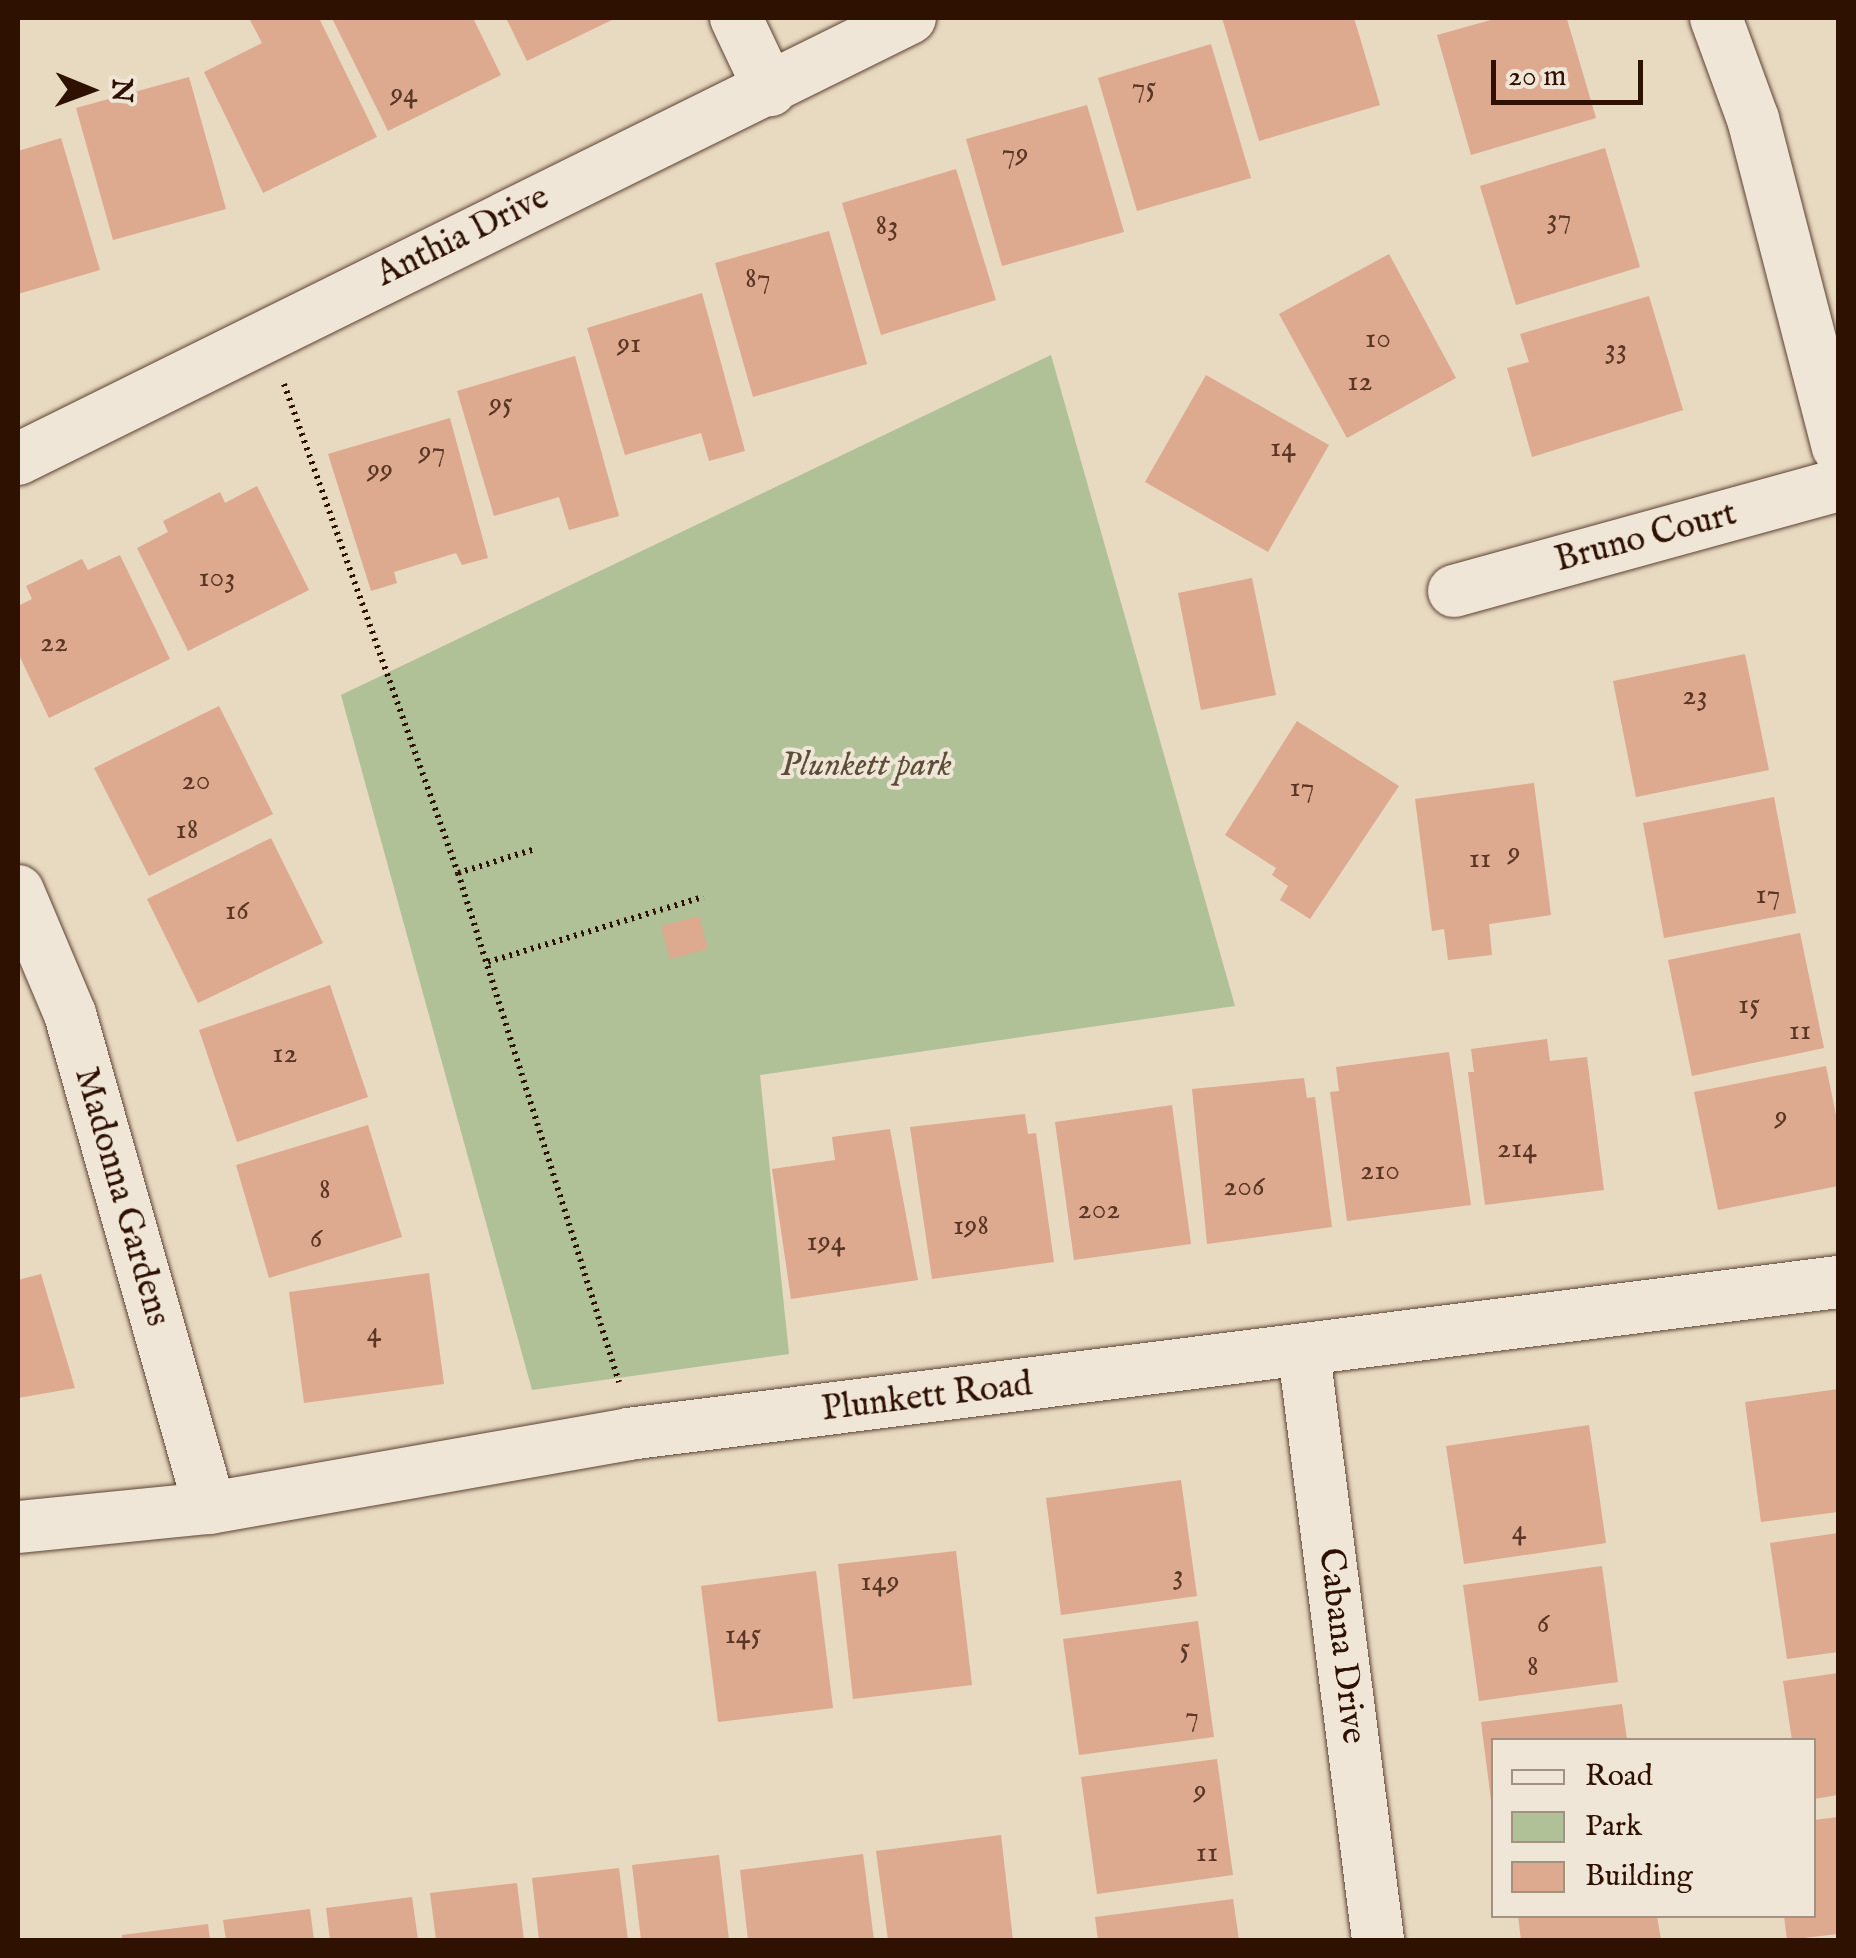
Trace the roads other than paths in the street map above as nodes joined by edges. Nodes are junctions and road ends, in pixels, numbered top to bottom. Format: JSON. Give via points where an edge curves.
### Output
{"nodes":[{"id":1,"x":736,"y":18,"type":"edge"},
{"id":2,"x":910,"y":18,"type":"edge"},
{"id":3,"x":1716,"y":18,"type":"edge"},
{"id":4,"x":770,"y":90,"type":"junction"},
{"id":5,"x":1838,"y":447,"type":"edge"},
{"id":6,"x":18,"y":458,"type":"edge"},
{"id":7,"x":1838,"y":485,"type":"edge"},
{"id":8,"x":1454,"y":591,"type":"dead end"},
{"id":9,"x":18,"y":891,"type":"edge"},
{"id":10,"x":1838,"y":1282,"type":"edge"},
{"id":11,"x":1304,"y":1352,"type":"junction"},
{"id":12,"x":210,"y":1508,"type":"junction"},
{"id":13,"x":18,"y":1526,"type":"edge"},
{"id":14,"x":1378,"y":1940,"type":"edge"}],
"edges":[{"from":1,"to":4,"type":"street"},
{"from":2,"to":4,"type":"street","name":"Anthia Drive"},
{"from":3,"to":5,"type":"street","via":[[1753,119]]},
{"from":4,"to":6,"type":"street","name":"Anthia Drive","via":[[266,331]]},
{"from":7,"to":8,"type":"street","name":"Bruno Court"},
{"from":9,"to":12,"type":"street","name":"Madonna Gardens","via":[[70,1014]]},
{"from":10,"to":11,"type":"street","name":"Plunkett Road"},
{"from":11,"to":12,"type":"street","name":"Plunkett Road","via":[[628,1434]]},
{"from":11,"to":14,"type":"street","name":"Cabana Drive"},
{"from":12,"to":13,"type":"street","name":"Plunkett Road"}]}
